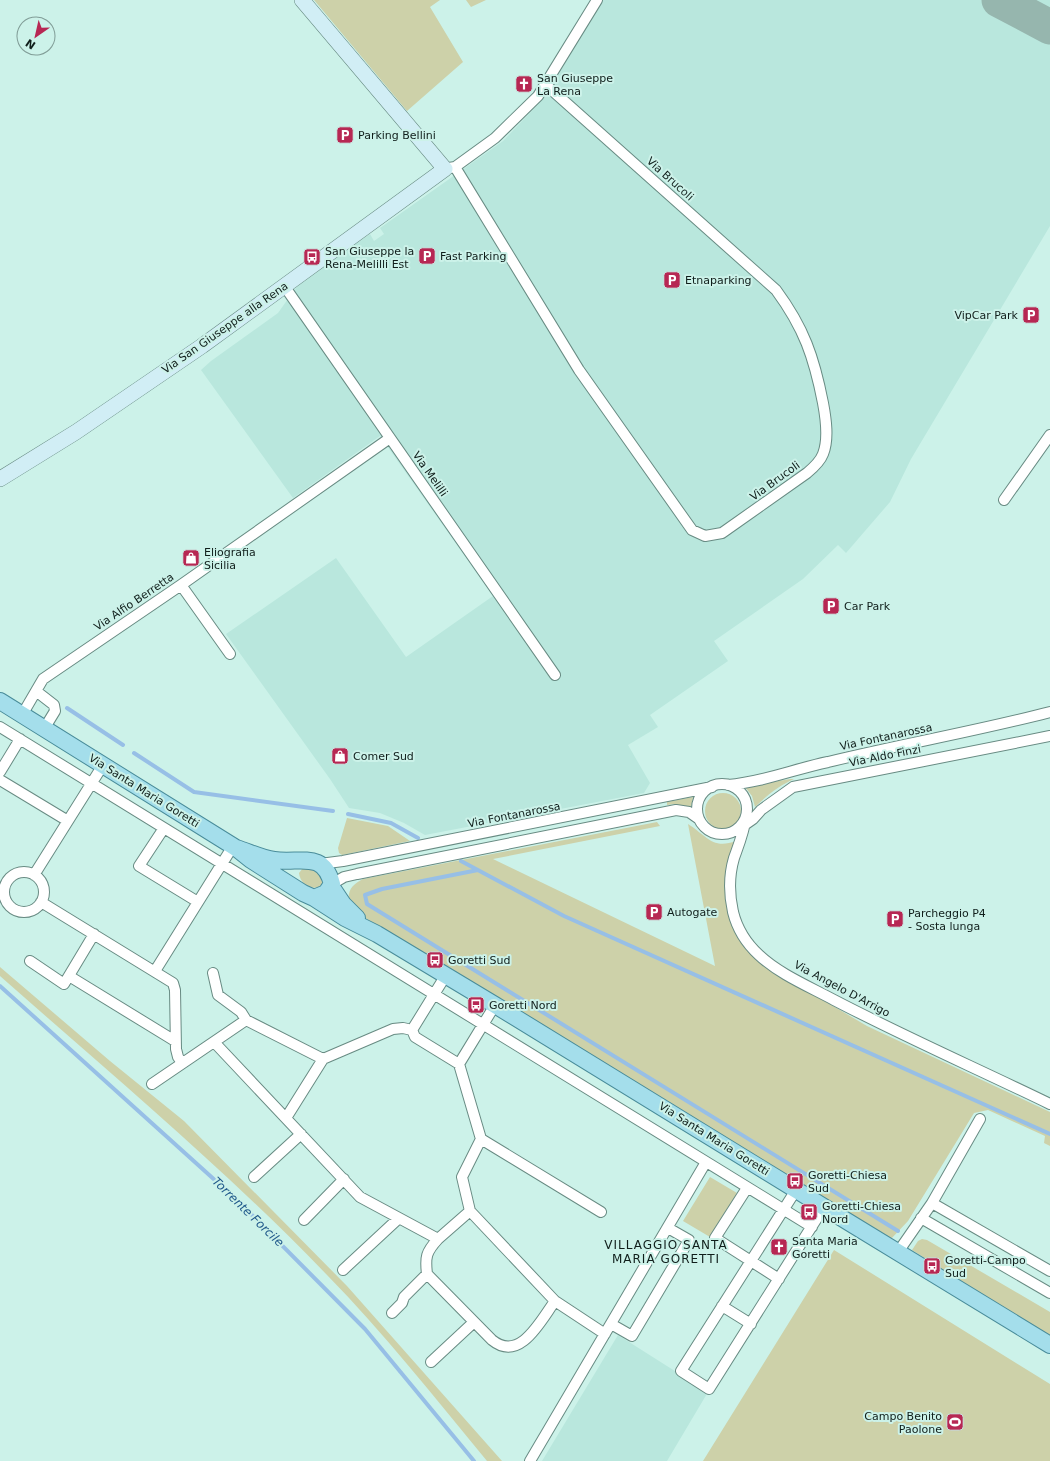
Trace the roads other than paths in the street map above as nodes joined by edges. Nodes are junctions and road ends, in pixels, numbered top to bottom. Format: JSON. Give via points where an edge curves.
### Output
{"nodes":[{"id":1,"x":302,"y":0,"type":"edge"},
{"id":2,"x":597,"y":0,"type":"edge"},
{"id":3,"x":545,"y":84,"type":"junction"},
{"id":4,"x":450,"y":168,"type":"junction"},
{"id":5,"x":285,"y":286,"type":"junction"},
{"id":6,"x":1050,"y":435,"type":"edge"},
{"id":7,"x":390,"y":438,"type":"junction"},
{"id":8,"x":0,"y":479,"type":"edge"},
{"id":9,"x":1004,"y":500,"type":"dead end"},
{"id":10,"x":181,"y":585,"type":"junction"},
{"id":11,"x":230,"y":654,"type":"dead end"},
{"id":12,"x":556,"y":675,"type":"dead end"},
{"id":13,"x":36,"y":691,"type":"junction"},
{"id":14,"x":0,"y":701,"type":"edge"},
{"id":15,"x":1050,"y":712,"type":"edge"},
{"id":16,"x":22,"y":715,"type":"junction"},
{"id":17,"x":0,"y":727,"type":"edge"},
{"id":18,"x":44,"y":729,"type":"junction"},
{"id":19,"x":1050,"y":736,"type":"edge"},
{"id":20,"x":20,"y":739,"type":"junction"},
{"id":21,"x":103,"y":765,"type":"junction"},
{"id":22,"x":0,"y":772,"type":"edge"},
{"id":23,"x":0,"y":780,"type":"edge"},
{"id":24,"x":91,"y":783,"type":"junction"},
{"id":25,"x":728,"y":785,"type":"junction"},
{"id":26,"x":712,"y":787,"type":"junction"},
{"id":27,"x":700,"y":819,"type":"junction"},
{"id":28,"x":68,"y":821,"type":"junction"},
{"id":29,"x":743,"y":824,"type":"junction"},
{"id":30,"x":164,"y":828,"type":"junction"},
{"id":31,"x":234,"y":847,"type":"junction"},
{"id":32,"x":295,"y":861,"type":"junction"},
{"id":33,"x":222,"y":863,"type":"junction"},
{"id":34,"x":320,"y":864,"type":"junction"},
{"id":35,"x":34,"y":875,"type":"junction"},
{"id":36,"x":4,"y":879,"type":"edge"},
{"id":37,"x":292,"y":885,"type":"junction"},
{"id":38,"x":332,"y":885,"type":"junction"},
{"id":39,"x":314,"y":898,"type":"junction"},
{"id":40,"x":41,"y":902,"type":"junction"},
{"id":41,"x":198,"y":902,"type":"junction"},
{"id":42,"x":94,"y":934,"type":"junction"},
{"id":43,"x":377,"y":934,"type":"junction"},
{"id":44,"x":30,"y":961,"type":"dead end"},
{"id":45,"x":155,"y":971,"type":"junction"},
{"id":46,"x":213,"y":973,"type":"dead end"},
{"id":47,"x":446,"y":975,"type":"junction"},
{"id":48,"x":69,"y":976,"type":"junction"},
{"id":49,"x":434,"y":994,"type":"junction"},
{"id":50,"x":496,"y":1005,"type":"junction"},
{"id":51,"x":246,"y":1020,"type":"junction"},
{"id":52,"x":483,"y":1025,"type":"junction"},
{"id":53,"x":412,"y":1030,"type":"junction"},
{"id":54,"x":175,"y":1042,"type":"junction"},
{"id":55,"x":214,"y":1042,"type":"junction"},
{"id":56,"x":323,"y":1059,"type":"junction"},
{"id":57,"x":182,"y":1063,"type":"junction"},
{"id":58,"x":459,"y":1064,"type":"junction"},
{"id":59,"x":152,"y":1084,"type":"dead end"},
{"id":60,"x":1050,"y":1104,"type":"edge"},
{"id":61,"x":286,"y":1118,"type":"junction"},
{"id":62,"x":980,"y":1119,"type":"dead end"},
{"id":63,"x":301,"y":1134,"type":"junction"},
{"id":64,"x":481,"y":1139,"type":"junction"},
{"id":65,"x":706,"y":1162,"type":"junction"},
{"id":66,"x":254,"y":1177,"type":"dead end"},
{"id":67,"x":344,"y":1179,"type":"junction"},
{"id":68,"x":747,"y":1188,"type":"junction"},
{"id":69,"x":796,"y":1190,"type":"junction"},
{"id":70,"x":932,"y":1203,"type":"junction"},
{"id":71,"x":824,"y":1208,"type":"junction"},
{"id":72,"x":783,"y":1210,"type":"junction"},
{"id":73,"x":470,"y":1212,"type":"junction"},
{"id":74,"x":602,"y":1212,"type":"dead end"},
{"id":75,"x":399,"y":1218,"type":"junction"},
{"id":76,"x":921,"y":1218,"type":"junction"},
{"id":77,"x":304,"y":1220,"type":"dead end"},
{"id":78,"x":668,"y":1228,"type":"junction"},
{"id":79,"x":812,"y":1228,"type":"junction"},
{"id":80,"x":438,"y":1239,"type":"junction"},
{"id":81,"x":898,"y":1252,"type":"junction"},
{"id":82,"x":751,"y":1261,"type":"junction"},
{"id":83,"x":343,"y":1270,"type":"dead end"},
{"id":84,"x":1050,"y":1271,"type":"edge"},
{"id":85,"x":427,"y":1274,"type":"junction"},
{"id":86,"x":779,"y":1279,"type":"junction"},
{"id":87,"x":1050,"y":1293,"type":"edge"},
{"id":88,"x":555,"y":1301,"type":"junction"},
{"id":89,"x":722,"y":1306,"type":"junction"},
{"id":90,"x":392,"y":1313,"type":"dead end"},
{"id":91,"x":474,"y":1322,"type":"junction"},
{"id":92,"x":611,"y":1324,"type":"junction"},
{"id":93,"x":750,"y":1324,"type":"junction"},
{"id":94,"x":605,"y":1334,"type":"junction"},
{"id":95,"x":1050,"y":1345,"type":"edge"},
{"id":96,"x":431,"y":1362,"type":"dead end"},
{"id":97,"x":530,"y":1461,"type":"edge"}],
"edges":[{"from":1,"to":4,"type":"main road"},
{"from":2,"to":3,"type":"street","name":"Via San Giuseppe alla Rena"},
{"from":3,"to":4,"type":"street","name":"Via San Giuseppe alla Rena","via":[[538,96],[508,127]]},
{"from":3,"to":4,"type":"street","name":"Via Brucoli","via":[[776,290],[789,309],[815,364],[826,427],[822,455],[807,473],[722,533],[705,536],[692,530],[579,370]]},
{"from":4,"to":5,"type":"main road","name":"Via San Giuseppe alla Rena"},
{"from":5,"to":7,"type":"street","name":"Via Melilli"},
{"from":5,"to":8,"type":"main road","name":"Via San Giuseppe alla Rena","via":[[202,346]]},
{"from":6,"to":9,"type":"street"},
{"from":7,"to":10,"type":"street","name":"Via Alfio Berretta"},
{"from":7,"to":12,"type":"street","name":"Via Melilli"},
{"from":10,"to":11,"type":"street"},
{"from":10,"to":13,"type":"street","name":"Via Alfio Berretta","via":[[43,680]]},
{"from":13,"to":16,"type":"street","name":"Via Alfio Berretta"},
{"from":13,"to":18,"type":"street","via":[[54,705],[55,711]]},
{"from":14,"to":16,"type":"main road","name":"Via Santa Maria Goretti"},
{"from":15,"to":25,"type":"street","name":"Via Fontanarossa","via":[[827,762],[764,780]]},
{"from":16,"to":18,"type":"main road","name":"Via Santa Maria Goretti"},
{"from":17,"to":20,"type":"street"},
{"from":18,"to":21,"type":"main road","name":"Via Santa Maria Goretti"},
{"from":19,"to":29,"type":"street","name":"Via Aldo Finzi","via":[[793,787]]},
{"from":20,"to":22,"type":"street"},
{"from":20,"to":24,"type":"street"},
{"from":21,"to":24,"type":"street"},
{"from":21,"to":31,"type":"main road","name":"Via Santa Maria Goretti"},
{"from":23,"to":28,"type":"street"},
{"from":24,"to":28,"type":"street"},
{"from":24,"to":30,"type":"street"},
{"from":25,"to":26,"type":"street"},
{"from":25,"to":29,"type":"street","via":[[738,790],[745,799],[747,810]]},
{"from":26,"to":27,"type":"street","via":[[699,800]]},
{"from":26,"to":34,"type":"street","name":"Via Fontanarossa"},
{"from":27,"to":29,"type":"street","via":[[706,828],[716,833],[727,834]]},
{"from":27,"to":38,"type":"street","via":[[689,812],[676,810],[357,874],[344,877]]},
{"from":28,"to":35,"type":"street"},
{"from":29,"to":60,"type":"street","name":"Via Angelo D'Arrigo","via":[[742,838],[730,879],[730,895],[738,926],[760,956],[781,971],[869,1019]]},
{"from":30,"to":33,"type":"street"},
{"from":30,"to":41,"type":"street","via":[[139,866]]},
{"from":31,"to":32,"type":"main road","name":"Via Santa Maria Goretti","via":[[271,859]]},
{"from":31,"to":33,"type":"street"},
{"from":31,"to":37,"type":"main road"},
{"from":32,"to":34,"type":"main road","via":[[310,860]]},
{"from":32,"to":37,"type":"main road","via":[[290,872]]},
{"from":33,"to":41,"type":"street"},
{"from":33,"to":49,"type":"street"},
{"from":34,"to":38,"type":"main road","via":[[328,873]]},
{"from":35,"to":36,"type":"street","via":[[23,872]]},
{"from":35,"to":40,"type":"street","via":[[44,890]]},
{"from":36,"to":40,"type":"street","via":[[5,899],[13,909],[26,912],[37,908]]},
{"from":37,"to":39,"type":"main road"},
{"from":38,"to":39,"type":"main road","via":[[322,896]]},
{"from":38,"to":43,"type":"main road","via":[[336,895],[349,911]]},
{"from":39,"to":43,"type":"main road"},
{"from":40,"to":42,"type":"street"},
{"from":41,"to":45,"type":"street"},
{"from":42,"to":45,"type":"street"},
{"from":42,"to":48,"type":"street"},
{"from":43,"to":47,"type":"main road","name":"Via Santa Maria Goretti"},
{"from":44,"to":48,"type":"street","via":[[64,984]]},
{"from":45,"to":54,"type":"street","via":[[173,983]]},
{"from":46,"to":51,"type":"street","via":[[218,994],[241,1012]]},
{"from":47,"to":49,"type":"street"},
{"from":47,"to":50,"type":"main road","name":"Via Santa Maria Goretti"},
{"from":48,"to":54,"type":"street"},
{"from":49,"to":52,"type":"street"},
{"from":49,"to":53,"type":"street"},
{"from":50,"to":52,"type":"street"},
{"from":50,"to":69,"type":"main road","name":"Via Santa Maria Goretti"},
{"from":51,"to":55,"type":"street"},
{"from":51,"to":56,"type":"street"},
{"from":52,"to":58,"type":"street"},
{"from":52,"to":65,"type":"street"},
{"from":53,"to":56,"type":"street","via":[[393,1029]]},
{"from":53,"to":58,"type":"street","via":[[415,1037]]},
{"from":54,"to":57,"type":"street"},
{"from":55,"to":57,"type":"street"},
{"from":55,"to":61,"type":"street"},
{"from":56,"to":61,"type":"street"},
{"from":57,"to":59,"type":"street"},
{"from":58,"to":64,"type":"street"},
{"from":61,"to":63,"type":"street"},
{"from":62,"to":70,"type":"street"},
{"from":63,"to":66,"type":"street"},
{"from":63,"to":67,"type":"street"},
{"from":64,"to":73,"type":"street","via":[[462,1178]]},
{"from":64,"to":74,"type":"street"},
{"from":65,"to":68,"type":"street"},
{"from":65,"to":78,"type":"street"},
{"from":67,"to":75,"type":"street","via":[[360,1196]]},
{"from":67,"to":77,"type":"street"},
{"from":68,"to":72,"type":"street"},
{"from":68,"to":82,"type":"street","via":[[715,1238]]},
{"from":69,"to":71,"type":"main road","name":"Via Santa Maria Goretti"},
{"from":69,"to":72,"type":"street"},
{"from":70,"to":76,"type":"street"},
{"from":70,"to":84,"type":"street"},
{"from":71,"to":79,"type":"street"},
{"from":71,"to":81,"type":"main road","name":"Via Santa Maria Goretti"},
{"from":72,"to":79,"type":"street"},
{"from":72,"to":82,"type":"street"},
{"from":73,"to":80,"type":"street"},
{"from":73,"to":88,"type":"street"},
{"from":75,"to":80,"type":"street"},
{"from":75,"to":83,"type":"street"},
{"from":76,"to":81,"type":"street"},
{"from":76,"to":87,"type":"street"},
{"from":78,"to":92,"type":"street"},
{"from":78,"to":92,"type":"street","via":[[689,1240],[632,1336]]},
{"from":79,"to":86,"type":"street"},
{"from":80,"to":85,"type":"street","via":[[426,1255]]},
{"from":81,"to":95,"type":"main road","name":"Via Santa Maria Goretti"},
{"from":82,"to":86,"type":"street"},
{"from":82,"to":89,"type":"street"},
{"from":85,"to":90,"type":"street"},
{"from":85,"to":91,"type":"street"},
{"from":86,"to":93,"type":"street"},
{"from":88,"to":91,"type":"street","via":[[532,1333],[523,1342],[509,1348],[497,1344]]},
{"from":88,"to":94,"type":"street"},
{"from":89,"to":93,"type":"street"},
{"from":89,"to":93,"type":"street","via":[[681,1371],[709,1389]]},
{"from":91,"to":96,"type":"street"},
{"from":92,"to":94,"type":"street"},
{"from":94,"to":97,"type":"street"}]}
